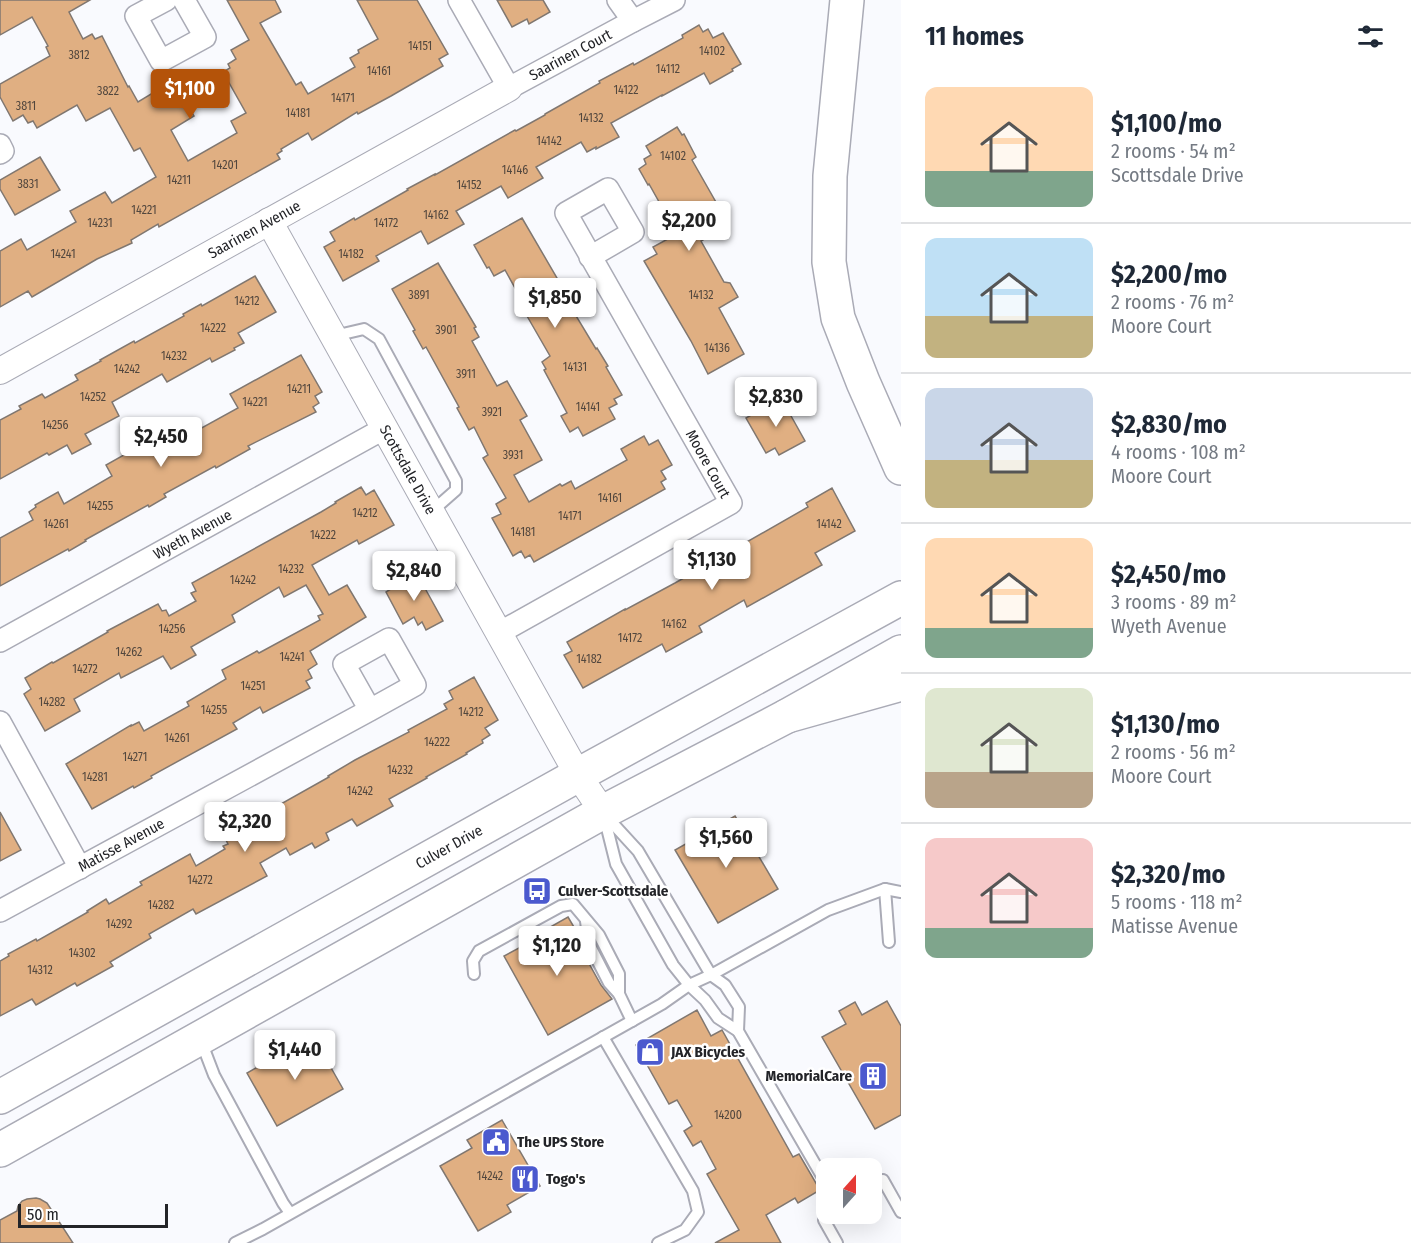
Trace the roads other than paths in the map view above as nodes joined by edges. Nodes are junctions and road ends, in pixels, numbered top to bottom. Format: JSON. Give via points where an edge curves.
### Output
{"nodes":[{"id":1,"x":184,"y":0,"type":"edge"},
{"id":2,"x":459,"y":0,"type":"edge"},
{"id":3,"x":618,"y":0,"type":"edge"},
{"id":4,"x":674,"y":0,"type":"edge"},
{"id":5,"x":847,"y":0,"type":"edge"},
{"id":6,"x":161,"y":1,"type":"edge"},
{"id":7,"x":633,"y":21,"type":"junction"},
{"id":8,"x":509,"y":88,"type":"junction"},
{"id":9,"x":0,"y":145,"type":"edge"},
{"id":10,"x":0,"y":153,"type":"edge"},
{"id":11,"x":269,"y":221,"type":"junction"},
{"id":12,"x":590,"y":256,"type":"dead end"},
{"id":13,"x":334,"y":337,"type":"junction"},
{"id":14,"x":0,"y":371,"type":"edge"},
{"id":15,"x":385,"y":428,"type":"junction"},
{"id":16,"x":901,"y":468,"type":"edge"},
{"id":17,"x":431,"y":512,"type":"junction"},
{"id":18,"x":901,"y":598,"type":"edge"},
{"id":19,"x":499,"y":633,"type":"junction"},
{"id":20,"x":0,"y":641,"type":"edge"},
{"id":21,"x":901,"y":652,"type":"edge"},
{"id":22,"x":901,"y":684,"type":"edge"},
{"id":23,"x":369,"y":710,"type":"dead end"},
{"id":24,"x":787,"y":716,"type":"junction"},
{"id":25,"x":0,"y":722,"type":"edge"},
{"id":26,"x":578,"y":775,"type":"junction"},
{"id":27,"x":603,"y":812,"type":"junction"},
{"id":28,"x":80,"y":868,"type":"junction"},
{"id":29,"x":885,"y":889,"type":"junction"},
{"id":30,"x":901,"y":892,"type":"edge"},
{"id":31,"x":0,"y":911,"type":"edge"},
{"id":32,"x":293,"y":934,"type":"junction"},
{"id":33,"x":890,"y":942,"type":"dead end"},
{"id":34,"x":474,"y":974,"type":"dead end"},
{"id":35,"x":711,"y":975,"type":"junction"},
{"id":36,"x":689,"y":985,"type":"junction"},
{"id":37,"x":632,"y":1021,"type":"junction"},
{"id":38,"x":738,"y":1031,"type":"junction"},
{"id":39,"x":603,"y":1037,"type":"junction"},
{"id":40,"x":200,"y":1038,"type":"junction"},
{"id":41,"x":0,"y":1097,"type":"edge"},
{"id":42,"x":0,"y":1150,"type":"edge"},
{"id":43,"x":816,"y":1166,"type":"edge"},
{"id":44,"x":883,"y":1180,"type":"dead end"},
{"id":45,"x":901,"y":1212,"type":"edge"},
{"id":46,"x":290,"y":1214,"type":"junction"},
{"id":47,"x":826,"y":1224,"type":"edge"},
{"id":48,"x":235,"y":1243,"type":"edge"},
{"id":49,"x":658,"y":1243,"type":"edge"},
{"id":50,"x":837,"y":1243,"type":"edge"}],
"edges":[{"from":1,"to":6,"type":"street","via":[[205,37],[161,61],[136,16]]},
{"from":2,"to":8,"type":"street"},
{"from":3,"to":7,"type":"street"},
{"from":4,"to":7,"type":"street","name":"Saarinen Court"},
{"from":5,"to":16,"type":"main road","via":[[830,177],[829,262],[838,318]]},
{"from":7,"to":8,"type":"street","name":"Saarinen Court"},
{"from":8,"to":11,"type":"street","name":"Saarinen Avenue"},
{"from":9,"to":10,"type":"street"},
{"from":11,"to":13,"type":"street","name":"Scottsdale Drive"},
{"from":11,"to":14,"type":"street","name":"Saarinen Avenue"},
{"from":12,"to":19,"type":"street","name":"Moore Court","via":[[731,503]]},
{"from":13,"to":15,"type":"street","name":"Scottsdale Drive"},
{"from":13,"to":17,"type":"lane","via":[[364,328],[379,339],[456,481],[456,490]]},
{"from":15,"to":17,"type":"street","name":"Scottsdale Drive"},
{"from":15,"to":20,"type":"street","name":"Wyeth Avenue"},
{"from":17,"to":19,"type":"street","name":"Scottsdale Drive"},
{"from":18,"to":26,"type":"main road","name":"Culver Drive"},
{"from":19,"to":26,"type":"street","name":"Scottsdale Drive"},
{"from":21,"to":24,"type":"main road"},
{"from":22,"to":24,"type":"main road"},
{"from":23,"to":28,"type":"street","name":"Matisse Avenue"},
{"from":24,"to":27,"type":"main road"},
{"from":25,"to":28,"type":"street"},
{"from":26,"to":27,"type":"street","name":"Scottsdale Drive"},
{"from":26,"to":32,"type":"main road","name":"Culver Drive"},
{"from":27,"to":35,"type":"lane","via":[[638,851]]},
{"from":27,"to":36,"type":"lane","via":[[616,864],[673,965]]},
{"from":27,"to":40,"type":"main road"},
{"from":28,"to":31,"type":"street","name":"Matisse Avenue"},
{"from":29,"to":30,"type":"lane"},
{"from":29,"to":33,"type":"lane"},
{"from":29,"to":35,"type":"lane","via":[[828,910]]},
{"from":32,"to":40,"type":"main road","via":[[277,958],[204,1004],[196,1018]]},
{"from":32,"to":41,"type":"main road","name":"Culver Drive"},
{"from":34,"to":37,"type":"lane","via":[[473,961],[479,951],[561,906],[573,904],[599,935],[619,974],[619,994]]},
{"from":35,"to":36,"type":"lane"},
{"from":35,"to":38,"type":"lane","via":[[725,985],[739,1007]]},
{"from":36,"to":37,"type":"lane"},
{"from":36,"to":38,"type":"lane","via":[[718,1018]]},
{"from":37,"to":39,"type":"lane"},
{"from":38,"to":43,"type":"lane"},
{"from":39,"to":46,"type":"lane"},
{"from":39,"to":49,"type":"lane","via":[[696,1202],[698,1212],[685,1230]]},
{"from":40,"to":42,"type":"main road"},
{"from":40,"to":46,"type":"lane","via":[[214,1075]]},
{"from":44,"to":45,"type":"lane"},
{"from":46,"to":48,"type":"lane"},
{"from":47,"to":50,"type":"lane"}]}
